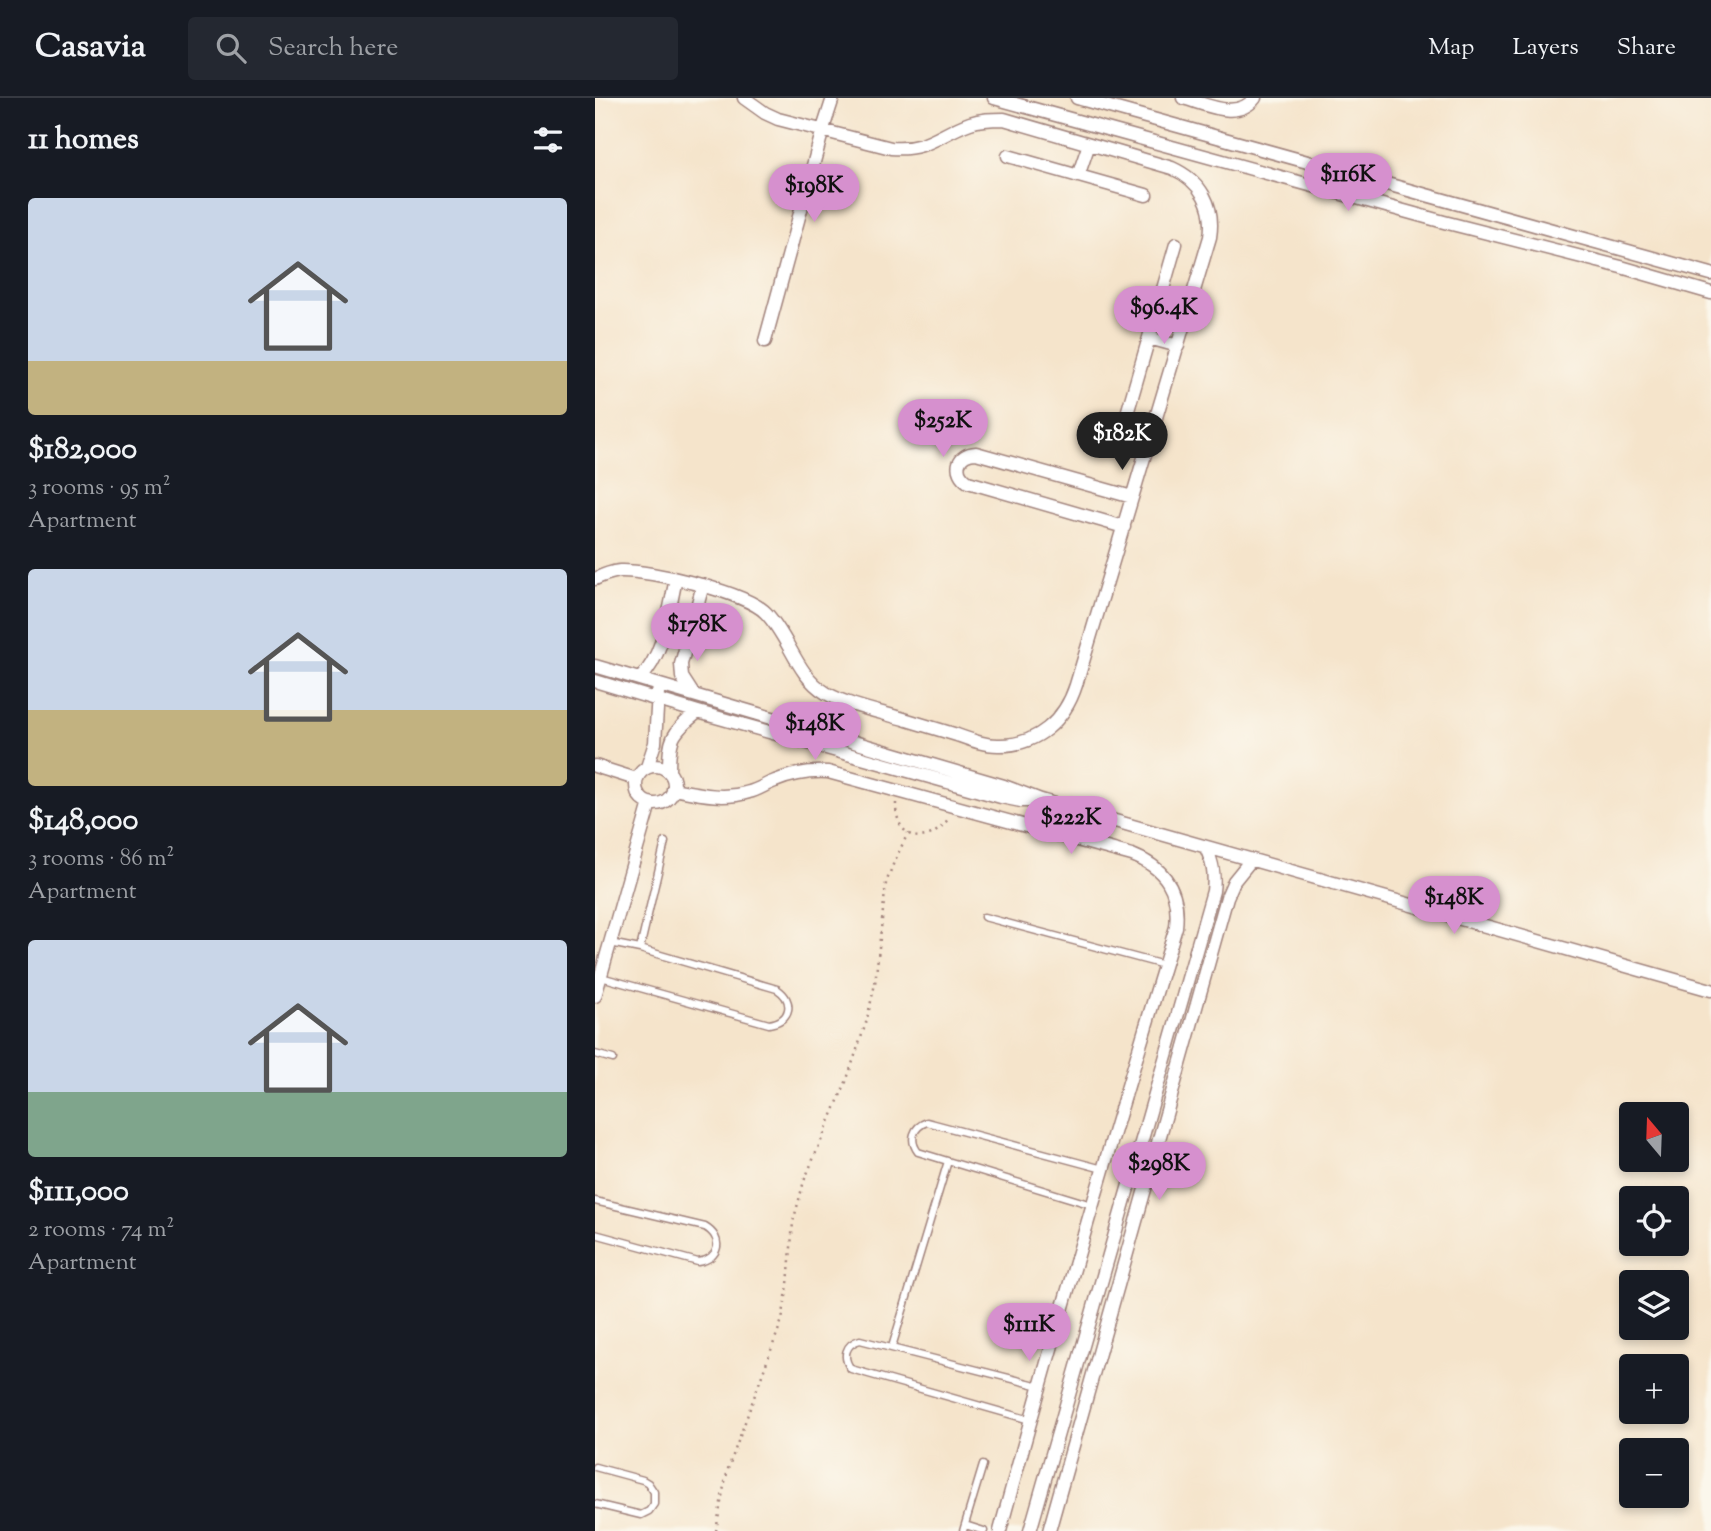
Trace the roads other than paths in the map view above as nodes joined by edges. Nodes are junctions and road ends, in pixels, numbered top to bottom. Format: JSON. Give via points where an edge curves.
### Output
{"nodes":[{"id":1,"x":744,"y":98,"type":"edge"},
{"id":2,"x":833,"y":98,"type":"edge"},
{"id":3,"x":994,"y":98,"type":"edge"},
{"id":4,"x":1077,"y":98,"type":"edge"},
{"id":5,"x":1183,"y":98,"type":"edge"},
{"id":6,"x":1255,"y":98,"type":"edge"},
{"id":7,"x":823,"y":129,"type":"junction"},
{"id":8,"x":1089,"y":144,"type":"junction"},
{"id":9,"x":1008,"y":156,"type":"dead end"},
{"id":10,"x":1078,"y":176,"type":"junction"},
{"id":11,"x":1146,"y":195,"type":"dead end"},
{"id":12,"x":1176,"y":244,"type":"dead end"},
{"id":13,"x":1711,"y":274,"type":"edge"},
{"id":14,"x":1711,"y":293,"type":"edge"},
{"id":15,"x":1149,"y":338,"type":"junction"},
{"id":16,"x":765,"y":341,"type":"dead end"},
{"id":17,"x":1178,"y":346,"type":"junction"},
{"id":18,"x":1120,"y":438,"type":"dead end"},
{"id":19,"x":1132,"y":497,"type":"junction"},
{"id":20,"x":1124,"y":527,"type":"junction"},
{"id":21,"x":595,"y":579,"type":"edge"},
{"id":22,"x":676,"y":579,"type":"junction"},
{"id":23,"x":703,"y":585,"type":"junction"},
{"id":24,"x":595,"y":666,"type":"edge"},
{"id":25,"x":640,"y":679,"type":"junction"},
{"id":26,"x":595,"y":681,"type":"edge"},
{"id":27,"x":659,"y":685,"type":"junction"},
{"id":28,"x":693,"y":694,"type":"junction"},
{"id":29,"x":656,"y":699,"type":"junction"},
{"id":30,"x":698,"y":712,"type":"junction"},
{"id":31,"x":595,"y":766,"type":"edge"},
{"id":32,"x":647,"y":767,"type":"junction"},
{"id":33,"x":669,"y":772,"type":"junction"},
{"id":34,"x":636,"y":779,"type":"junction"},
{"id":35,"x":673,"y":789,"type":"junction"},
{"id":36,"x":1041,"y":800,"type":"junction"},
{"id":37,"x":650,"y":803,"type":"junction"},
{"id":38,"x":665,"y":842,"type":"dead end"},
{"id":39,"x":1206,"y":848,"type":"junction"},
{"id":40,"x":1251,"y":860,"type":"junction"},
{"id":41,"x":984,"y":917,"type":"dead end"},
{"id":42,"x":610,"y":943,"type":"junction"},
{"id":43,"x":640,"y":949,"type":"junction"},
{"id":44,"x":1164,"y":965,"type":"junction"},
{"id":45,"x":601,"y":977,"type":"junction"},
{"id":46,"x":1711,"y":990,"type":"edge"},
{"id":47,"x":595,"y":996,"type":"edge"},
{"id":48,"x":595,"y":1054,"type":"edge"},
{"id":49,"x":613,"y":1059,"type":"dead end"},
{"id":50,"x":948,"y":1161,"type":"junction"},
{"id":51,"x":1103,"y":1169,"type":"junction"},
{"id":52,"x":595,"y":1200,"type":"edge"},
{"id":53,"x":1092,"y":1205,"type":"junction"},
{"id":54,"x":595,"y":1234,"type":"edge"},
{"id":55,"x":892,"y":1347,"type":"junction"},
{"id":56,"x":1040,"y":1386,"type":"junction"},
{"id":57,"x":1030,"y":1420,"type":"junction"},
{"id":58,"x":983,"y":1465,"type":"dead end"},
{"id":59,"x":595,"y":1467,"type":"edge"},
{"id":60,"x":595,"y":1504,"type":"edge"},
{"id":61,"x":964,"y":1528,"type":"edge"},
{"id":62,"x":984,"y":1531,"type":"edge"},
{"id":63,"x":1000,"y":1531,"type":"edge"},
{"id":64,"x":1030,"y":1531,"type":"edge"},
{"id":65,"x":1049,"y":1531,"type":"edge"}],
"edges":[{"from":1,"to":7,"type":"street","via":[[772,116]]},
{"from":2,"to":7,"type":"street"},
{"from":3,"to":14,"type":"street"},
{"from":4,"to":13,"type":"street"},
{"from":5,"to":6,"type":"street","via":[[1233,111],[1245,108]]},
{"from":7,"to":8,"type":"street","via":[[902,149],[923,146],[968,123],[992,118]]},
{"from":7,"to":16,"type":"street"},
{"from":8,"to":10,"type":"street"},
{"from":8,"to":17,"type":"street","via":[[1181,172],[1207,200],[1212,218],[1210,237]]},
{"from":9,"to":10,"type":"street"},
{"from":10,"to":11,"type":"street"},
{"from":12,"to":15,"type":"street"},
{"from":15,"to":17,"type":"street"},
{"from":15,"to":18,"type":"street"},
{"from":17,"to":19,"type":"street"},
{"from":19,"to":20,"type":"street"},
{"from":19,"to":20,"type":"street","via":[[976,453],[960,461],[960,473],[968,482]]},
{"from":20,"to":23,"type":"street","via":[[1072,698],[1048,729],[1011,745],[985,744],[832,696],[808,678],[767,614],[741,598]]},
{"from":21,"to":22,"type":"street","via":[[621,571]]},
{"from":22,"to":23,"type":"street"},
{"from":22,"to":25,"type":"street","via":[[657,653]]},
{"from":23,"to":28,"type":"street","via":[[681,664]]},
{"from":24,"to":25,"type":"street"},
{"from":25,"to":27,"type":"street"},
{"from":26,"to":29,"type":"street"},
{"from":27,"to":28,"type":"street"},
{"from":27,"to":29,"type":"street"},
{"from":28,"to":36,"type":"street"},
{"from":29,"to":30,"type":"street"},
{"from":29,"to":32,"type":"street","via":[[655,743]]},
{"from":30,"to":33,"type":"street","via":[[671,740]]},
{"from":30,"to":36,"type":"street","via":[[1001,797]]},
{"from":31,"to":34,"type":"street"},
{"from":32,"to":33,"type":"street","via":[[659,766]]},
{"from":32,"to":34,"type":"street"},
{"from":33,"to":35,"type":"street"},
{"from":34,"to":37,"type":"street","via":[[638,792]]},
{"from":35,"to":37,"type":"street","via":[[662,802]]},
{"from":35,"to":44,"type":"street","via":[[723,797],[815,771],[1132,855],[1156,867],[1176,901],[1176,927]]},
{"from":36,"to":39,"type":"street"},
{"from":37,"to":42,"type":"street"},
{"from":38,"to":43,"type":"lane"},
{"from":39,"to":40,"type":"street"},
{"from":39,"to":64,"type":"street","via":[[1213,865],[1213,891]]},
{"from":40,"to":46,"type":"street"},
{"from":40,"to":65,"type":"street","via":[[1227,897]]},
{"from":41,"to":44,"type":"lane"},
{"from":42,"to":43,"type":"lane"},
{"from":42,"to":45,"type":"street"},
{"from":43,"to":45,"type":"lane","via":[[777,989],[785,996],[787,1013],[769,1024]]},
{"from":44,"to":51,"type":"street"},
{"from":45,"to":47,"type":"street"},
{"from":48,"to":49,"type":"lane"},
{"from":50,"to":51,"type":"lane","via":[[918,1152],[912,1139],[918,1126],[927,1122]]},
{"from":50,"to":53,"type":"lane"},
{"from":50,"to":55,"type":"lane"},
{"from":51,"to":53,"type":"street"},
{"from":52,"to":54,"type":"lane","via":[[705,1227],[714,1234],[717,1245],[711,1258],[698,1262]]},
{"from":53,"to":56,"type":"street"},
{"from":55,"to":56,"type":"lane"},
{"from":55,"to":57,"type":"lane","via":[[855,1341],[846,1352],[846,1361],[851,1369]]},
{"from":56,"to":57,"type":"street"},
{"from":57,"to":63,"type":"street"},
{"from":58,"to":61,"type":"lane"},
{"from":59,"to":60,"type":"lane","via":[[643,1480],[652,1487],[655,1498],[652,1508],[641,1515]]},
{"from":61,"to":62,"type":"lane"}]}
